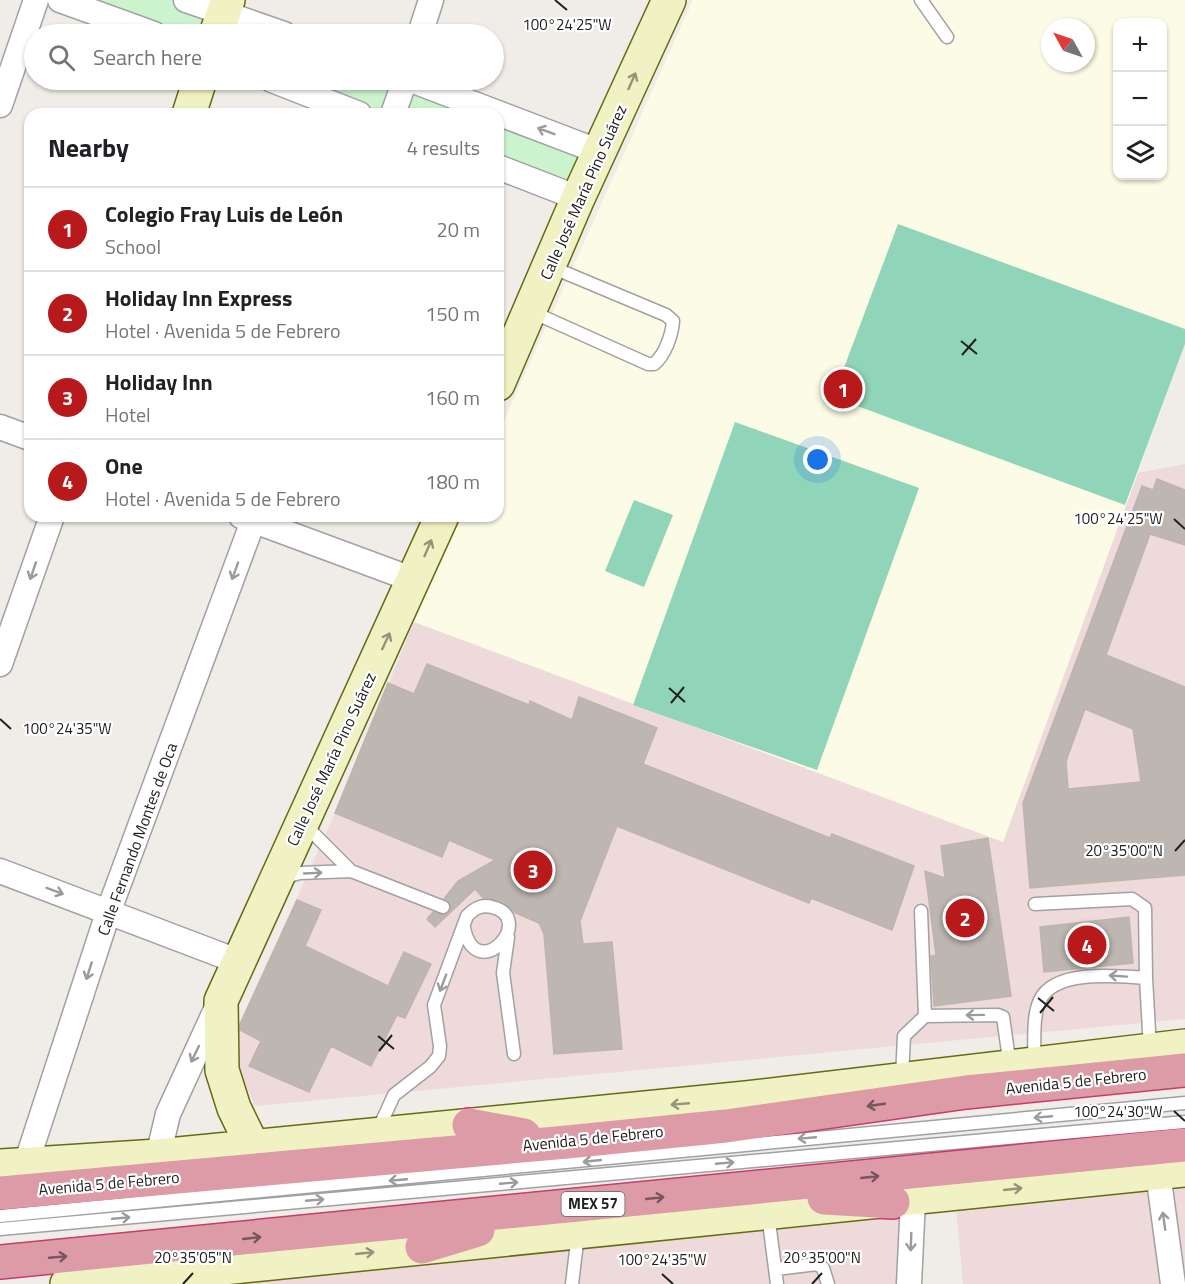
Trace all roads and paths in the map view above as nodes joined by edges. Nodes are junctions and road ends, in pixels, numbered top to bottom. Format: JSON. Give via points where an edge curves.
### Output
{"nodes":[{"id":1,"x":36,"y":0,"type":"edge"},
{"id":2,"x":60,"y":0,"type":"edge"},
{"id":3,"x":186,"y":0,"type":"edge"},
{"id":4,"x":431,"y":0,"type":"edge"},
{"id":5,"x":669,"y":0,"type":"edge"},
{"id":6,"x":921,"y":0,"type":"edge"},
{"id":7,"x":223,"y":16,"type":"edge"},
{"id":8,"x":28,"y":24,"type":"edge"},
{"id":9,"x":126,"y":24,"type":"edge"},
{"id":10,"x":250,"y":24,"type":"edge"},
{"id":11,"x":423,"y":24,"type":"edge"},
{"id":12,"x":24,"y":35,"type":"edge"},
{"id":13,"x":947,"y":37,"type":"dead end"},
{"id":14,"x":197,"y":90,"type":"edge"},
{"id":15,"x":298,"y":90,"type":"edge"},
{"id":16,"x":401,"y":90,"type":"edge"},
{"id":17,"x":437,"y":90,"type":"edge"},
{"id":18,"x":0,"y":105,"type":"edge"},
{"id":19,"x":191,"y":108,"type":"edge"},
{"id":20,"x":344,"y":108,"type":"edge"},
{"id":21,"x":395,"y":108,"type":"edge"},
{"id":22,"x":484,"y":108,"type":"edge"},
{"id":23,"x":504,"y":115,"type":"edge"},
{"id":24,"x":600,"y":152,"type":"junction"},
{"id":25,"x":504,"y":169,"type":"edge"},
{"id":26,"x":578,"y":198,"type":"junction"},
{"id":27,"x":549,"y":266,"type":"junction"},
{"id":28,"x":529,"y":311,"type":"junction"},
{"id":29,"x":504,"y":370,"type":"edge"},
{"id":30,"x":0,"y":427,"type":"edge"},
{"id":31,"x":24,"y":436,"type":"edge"},
{"id":32,"x":50,"y":522,"type":"edge"},
{"id":33,"x":249,"y":522,"type":"edge"},
{"id":34,"x":261,"y":522,"type":"edge"},
{"id":35,"x":439,"y":522,"type":"edge"},
{"id":36,"x":414,"y":580,"type":"junction"},
{"id":37,"x":0,"y":664,"type":"edge"},
{"id":38,"x":302,"y":821,"type":"junction"},
{"id":39,"x":0,"y":871,"type":"edge"},
{"id":40,"x":351,"y":871,"type":"junction"},
{"id":41,"x":275,"y":879,"type":"junction"},
{"id":42,"x":1035,"y":904,"type":"dead end"},
{"id":43,"x":443,"y":907,"type":"dead end"},
{"id":44,"x":110,"y":910,"type":"junction"},
{"id":45,"x":921,"y":911,"type":"dead end"},
{"id":46,"x":462,"y":919,"type":"junction"},
{"id":47,"x":508,"y":933,"type":"junction"},
{"id":48,"x":237,"y":961,"type":"junction"},
{"id":49,"x":1146,"y":978,"type":"junction"},
{"id":50,"x":220,"y":1001,"type":"junction"},
{"id":51,"x":925,"y":1016,"type":"junction"},
{"id":52,"x":514,"y":1054,"type":"dead end"},
{"id":53,"x":1177,"y":1057,"type":"edge"},
{"id":54,"x":1031,"y":1065,"type":"junction"},
{"id":55,"x":902,"y":1080,"type":"junction"},
{"id":56,"x":819,"y":1090,"type":"junction"},
{"id":57,"x":1185,"y":1103,"type":"edge"},
{"id":58,"x":1185,"y":1122,"type":"edge"},
{"id":59,"x":469,"y":1125,"type":"junction"},
{"id":60,"x":726,"y":1126,"type":"junction"},
{"id":61,"x":375,"y":1135,"type":"junction"},
{"id":62,"x":567,"y":1142,"type":"junction"},
{"id":63,"x":1185,"y":1145,"type":"edge"},
{"id":64,"x":253,"y":1147,"type":"junction"},
{"id":65,"x":158,"y":1156,"type":"junction"},
{"id":66,"x":9,"y":1169,"type":"edge"},
{"id":67,"x":1171,"y":1172,"type":"edge"},
{"id":68,"x":720,"y":1192,"type":"junction"},
{"id":69,"x":0,"y":1193,"type":"edge"},
{"id":70,"x":903,"y":1201,"type":"junction"},
{"id":71,"x":551,"y":1209,"type":"junction"},
{"id":72,"x":767,"y":1213,"type":"junction"},
{"id":73,"x":0,"y":1216,"type":"edge"},
{"id":74,"x":0,"y":1229,"type":"edge"},
{"id":75,"x":578,"y":1232,"type":"junction"},
{"id":76,"x":422,"y":1247,"type":"junction"},
{"id":77,"x":0,"y":1262,"type":"edge"},
{"id":78,"x":776,"y":1269,"type":"junction"},
{"id":79,"x":73,"y":1284,"type":"edge"},
{"id":80,"x":572,"y":1284,"type":"edge"},
{"id":81,"x":777,"y":1284,"type":"edge"},
{"id":82,"x":828,"y":1284,"type":"edge"},
{"id":83,"x":909,"y":1284,"type":"edge"},
{"id":84,"x":1173,"y":1284,"type":"edge"}],
"edges":[{"from":1,"to":8,"type":"street"},
{"from":2,"to":9,"type":"street"},
{"from":3,"to":7,"type":"street"},
{"from":4,"to":11,"type":"street"},
{"from":24,"to":5,"type":"main road","name":"Calle José María Pino Suárez","one_way":true},
{"from":6,"to":13,"type":"lane"},
{"from":7,"to":10,"type":"street"},
{"from":12,"to":18,"type":"street"},
{"from":14,"to":19,"type":"main road"},
{"from":15,"to":20,"type":"street"},
{"from":16,"to":21,"type":"street"},
{"from":22,"to":17,"type":"street","one_way":true},
{"from":24,"to":23,"type":"street","one_way":true},
{"from":24,"to":26,"type":"main road","name":"Calle José María Pino Suárez"},
{"from":25,"to":26,"type":"street"},
{"from":26,"to":27,"type":"main road","name":"Calle José María Pino Suárez"},
{"from":27,"to":28,"type":"main road","name":"Calle José María Pino Suárez"},
{"from":27,"to":28,"type":"lane","via":[[666,315],[673,321],[661,359],[648,364]]},
{"from":28,"to":29,"type":"main road","name":"Calle José María Pino Suárez"},
{"from":30,"to":31,"type":"street"},
{"from":32,"to":37,"type":"street","one_way":true},
{"from":33,"to":44,"type":"street","name":"Calle Fernando Montes de Oca","one_way":true},
{"from":34,"to":36,"type":"street"},
{"from":36,"to":35,"type":"main road","name":"Calle José María Pino Suárez","one_way":true},
{"from":38,"to":36,"type":"main road","name":"Calle José María Pino Suárez","one_way":true},
{"from":38,"to":40,"type":"lane"},
{"from":38,"to":41,"type":"main road","name":"Calle José María Pino Suárez"},
{"from":39,"to":44,"type":"street","one_way":true},
{"from":41,"to":40,"type":"lane","one_way":true,"via":[[300,873]]},
{"from":40,"to":43,"type":"lane"},
{"from":41,"to":48,"type":"main road","name":"Calle José María Pino Suárez"},
{"from":42,"to":49,"type":"lane","via":[[1132,899],[1139,903],[1145,908]]},
{"from":44,"to":48,"type":"street"},
{"from":44,"to":66,"type":"street","name":"Calle Fernando Montes de Oca","one_way":true},
{"from":45,"to":51,"type":"lane"},
{"from":46,"to":47,"type":"lane","via":[[484,906],[495,908],[508,923]]},
{"from":46,"to":47,"type":"lane","via":[[466,939],[484,951],[504,943]]},
{"from":46,"to":61,"type":"lane","one_way":true,"via":[[434,1005],[438,1056],[394,1095]]},
{"from":47,"to":52,"type":"lane","via":[[503,973]]},
{"from":48,"to":50,"type":"main road","name":"Calle José María Pino Suárez"},
{"from":49,"to":53,"type":"lane"},
{"from":49,"to":54,"type":"lane","one_way":true,"via":[[1108,975],[1064,981],[1046,992],[1038,1009]]},
{"from":50,"to":64,"type":"main road","name":"Calle José María Pino Suárez","via":[[222,1070],[234,1108]]},
{"from":50,"to":65,"type":"street","name":"Calle José María Pino Suárez","one_way":true,"via":[[168,1114]]},
{"from":54,"to":51,"type":"lane","one_way":true,"via":[[1003,1017]]},
{"from":51,"to":55,"type":"lane","via":[[904,1035]]},
{"from":53,"to":54,"type":"main road","name":"Avenida 5 de Febrero"},
{"from":53,"to":60,"type":"highway","name":"Avenida 5 de Febrero","one_way":true},
{"from":54,"to":55,"type":"main road","name":"Avenida 5 de Febrero"},
{"from":55,"to":56,"type":"main road","name":"Avenida 5 de Febrero"},
{"from":56,"to":59,"type":"main road","name":"Avenida 5 de Febrero","one_way":true},
{"from":56,"to":60,"type":"highway"},
{"from":57,"to":73,"type":"lane","one_way":true,"via":[[506,1171]]},
{"from":74,"to":58,"type":"lane","one_way":true},
{"from":59,"to":61,"type":"main road","name":"Avenida 5 de Febrero"},
{"from":59,"to":62,"type":"highway"},
{"from":60,"to":62,"type":"highway","name":"Avenida 5 de Febrero"},
{"from":61,"to":64,"type":"main road","name":"Avenida 5 de Febrero"},
{"from":62,"to":69,"type":"highway","name":"Avenida 5 de Febrero"},
{"from":68,"to":63,"type":"highway","number":"MEX 57","one_way":true},
{"from":64,"to":65,"type":"main road","name":"Avenida 5 de Febrero"},
{"from":64,"to":66,"type":"main road","via":[[153,1164]]},
{"from":65,"to":66,"type":"main road","name":"Avenida 5 de Febrero"},
{"from":70,"to":67,"type":"main road","one_way":true},
{"from":84,"to":67,"type":"street","one_way":true},
{"from":68,"to":70,"type":"highway"},
{"from":71,"to":68,"type":"highway","number":"MEX 57","one_way":true},
{"from":70,"to":72,"type":"main road"},
{"from":70,"to":83,"type":"street","one_way":true},
{"from":71,"to":76,"type":"highway"},
{"from":77,"to":71,"type":"highway","number":"MEX 57","one_way":true},
{"from":72,"to":75,"type":"main road"},
{"from":72,"to":78,"type":"lane"},
{"from":75,"to":76,"type":"main road"},
{"from":75,"to":80,"type":"lane"},
{"from":79,"to":76,"type":"main road","one_way":true},
{"from":78,"to":81,"type":"lane"},
{"from":78,"to":82,"type":"lane","via":[[817,1264],[823,1268]]}]}
